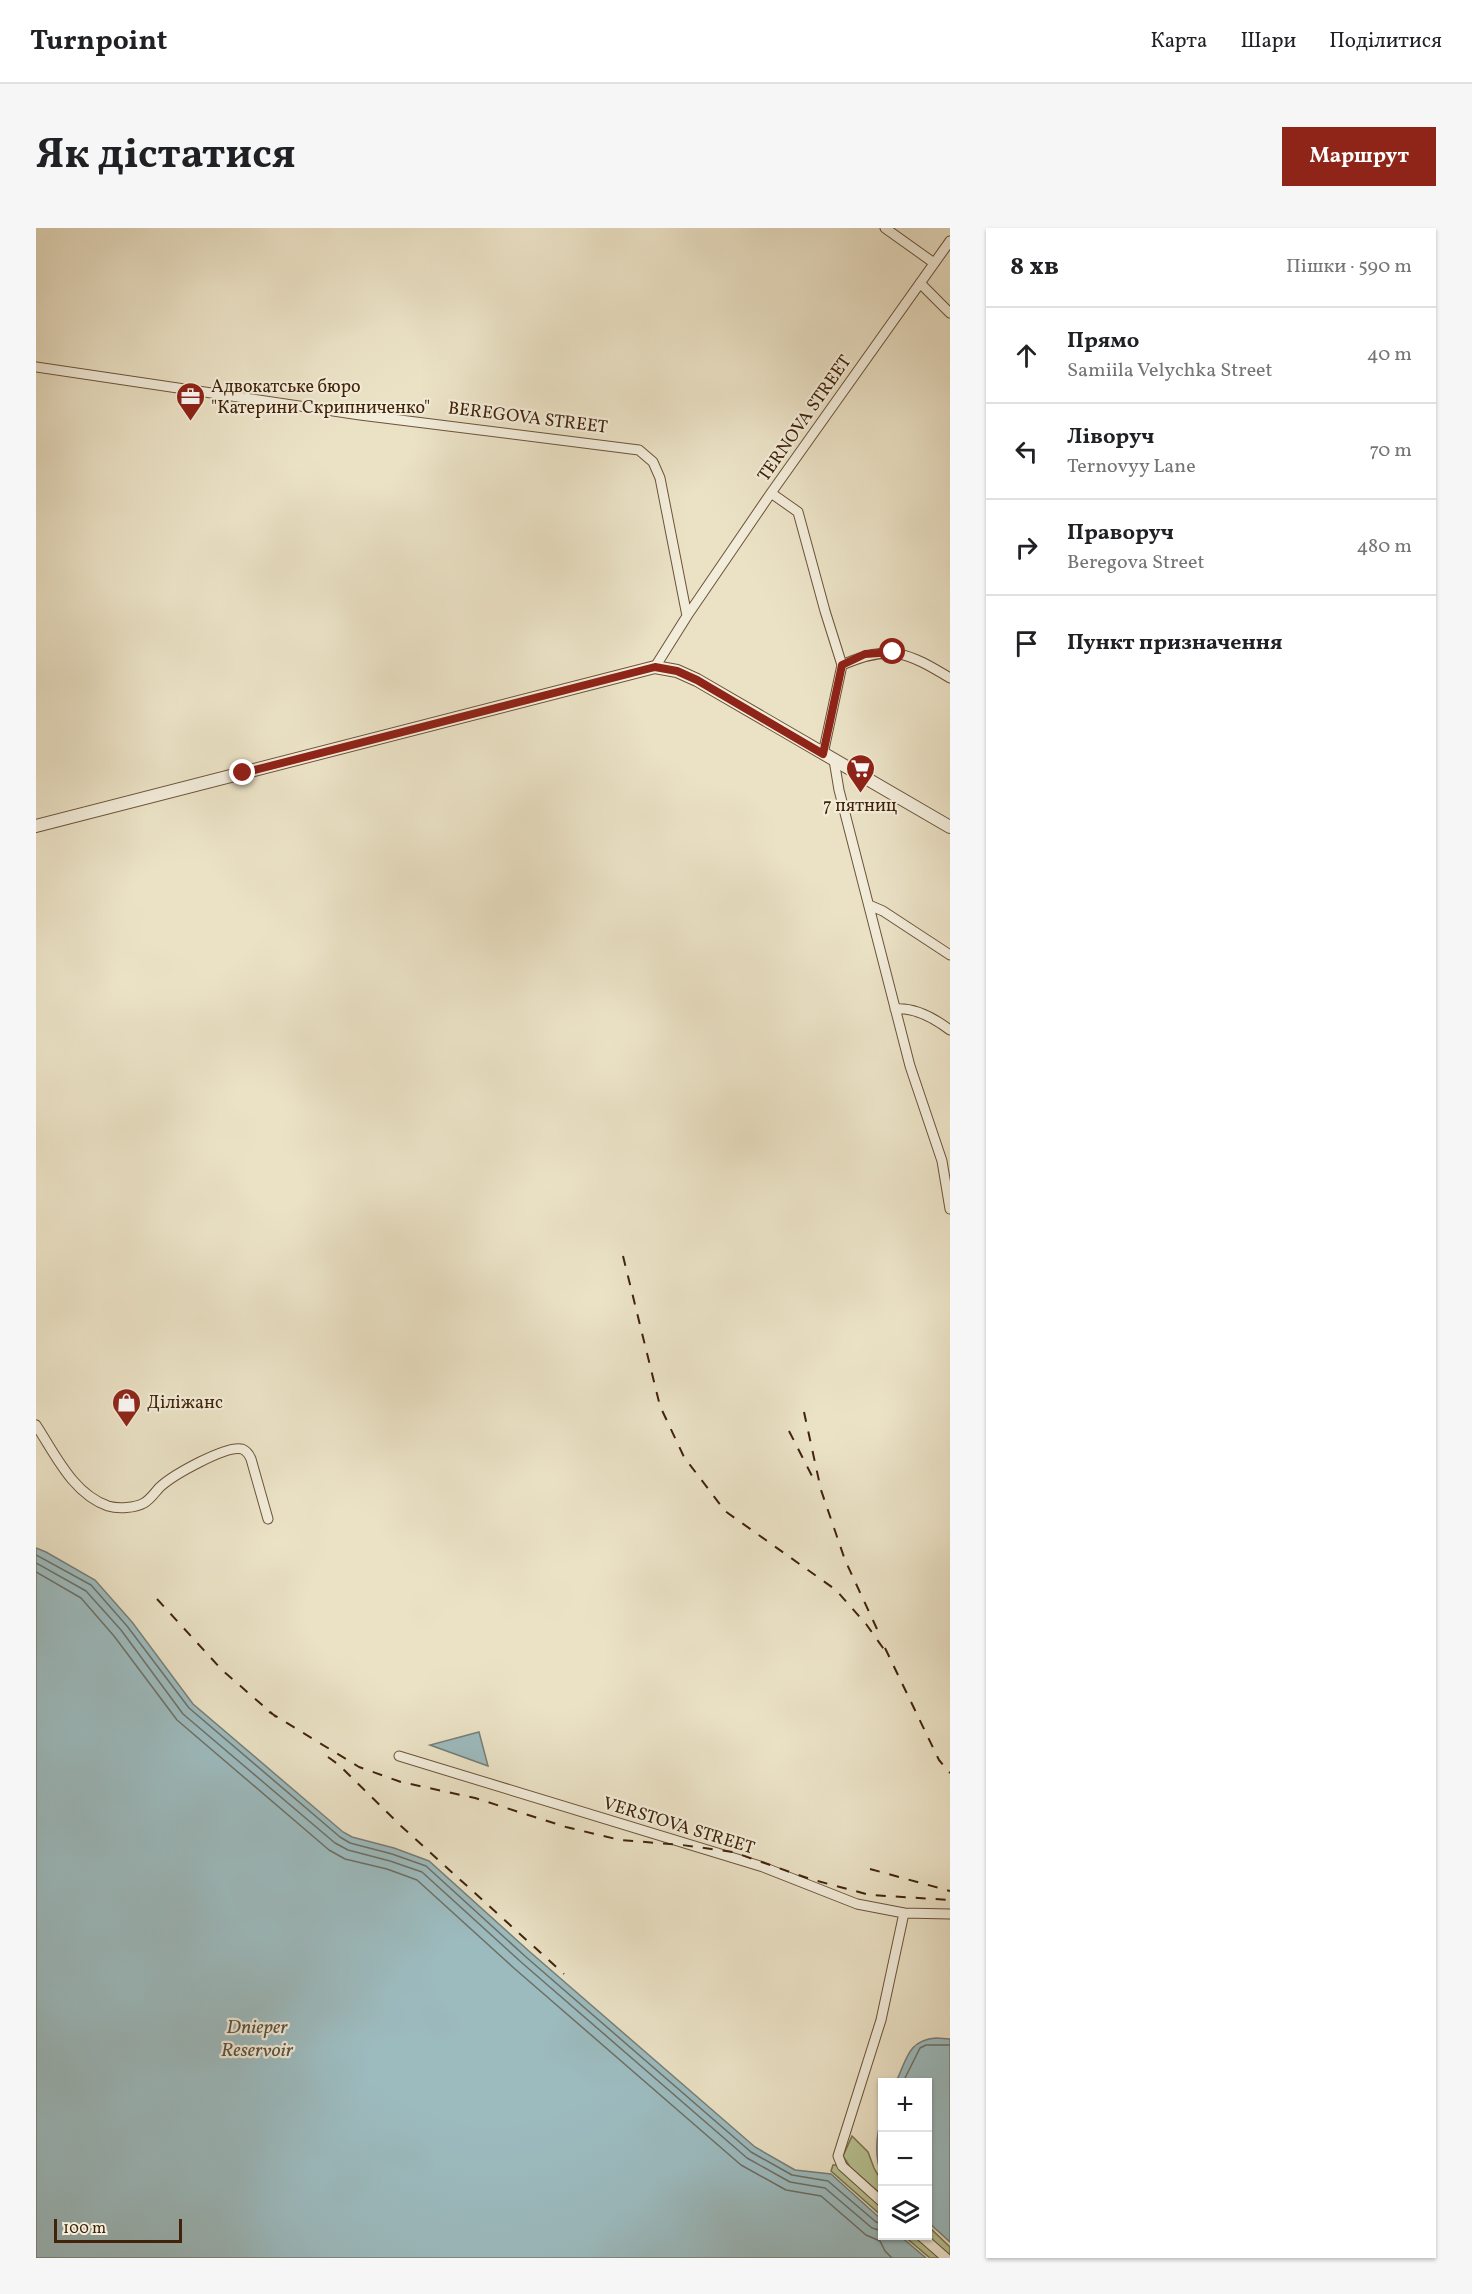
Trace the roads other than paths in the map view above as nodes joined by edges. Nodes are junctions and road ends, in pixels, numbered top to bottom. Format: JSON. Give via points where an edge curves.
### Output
{"nodes":[{"id":1,"x":885,"y":228,"type":"edge"},
{"id":2,"x":950,"y":241,"type":"edge"},
{"id":3,"x":934,"y":263,"type":"junction"},
{"id":4,"x":920,"y":283,"type":"junction"},
{"id":5,"x":950,"y":313,"type":"edge"},
{"id":6,"x":36,"y":367,"type":"edge"},
{"id":7,"x":771,"y":493,"type":"junction"},
{"id":8,"x":687,"y":616,"type":"junction"},
{"id":9,"x":842,"y":665,"type":"junction"},
{"id":10,"x":655,"y":667,"type":"junction"},
{"id":11,"x":950,"y":678,"type":"edge"},
{"id":12,"x":823,"y":754,"type":"junction"},
{"id":13,"x":834,"y":760,"type":"junction"},
{"id":14,"x":36,"y":826,"type":"edge"},
{"id":15,"x":950,"y":827,"type":"edge"},
{"id":16,"x":869,"y":905,"type":"junction"},
{"id":17,"x":950,"y":955,"type":"edge"},
{"id":18,"x":895,"y":1009,"type":"junction"},
{"id":19,"x":950,"y":1030,"type":"edge"},
{"id":20,"x":950,"y":1209,"type":"edge"},
{"id":21,"x":36,"y":1425,"type":"edge"},
{"id":22,"x":268,"y":1519,"type":"dead end"},
{"id":23,"x":399,"y":1756,"type":"dead end"},
{"id":24,"x":904,"y":1913,"type":"junction"},
{"id":25,"x":950,"y":1914,"type":"edge"},
{"id":26,"x":878,"y":2198,"type":"edge"},
{"id":27,"x":926,"y":2240,"type":"edge"},
{"id":28,"x":946,"y":2258,"type":"edge"}],
"edges":[{"from":1,"to":3,"type":"street"},
{"from":2,"to":3,"type":"street","name":"TERNOVA STREET"},
{"from":3,"to":4,"type":"street","name":"TERNOVA STREET"},
{"from":4,"to":5,"type":"street"},
{"from":4,"to":7,"type":"street","name":"TERNOVA STREET"},
{"from":6,"to":8,"type":"street","name":"BEREGOVA STREET","via":[[360,415],[639,450],[653,462],[660,478]]},
{"from":7,"to":8,"type":"street","name":"TERNOVA STREET"},
{"from":7,"to":9,"type":"street","via":[[798,512]]},
{"from":8,"to":10,"type":"street"},
{"from":9,"to":11,"type":"street","via":[[865,654],[893,652],[920,659]]},
{"from":9,"to":12,"type":"street"},
{"from":10,"to":12,"type":"street","via":[[697,680]]},
{"from":10,"to":14,"type":"street"},
{"from":12,"to":13,"type":"street"},
{"from":13,"to":15,"type":"street"},
{"from":13,"to":16,"type":"street"},
{"from":16,"to":17,"type":"street"},
{"from":16,"to":18,"type":"street"},
{"from":18,"to":19,"type":"street","via":[[930,1016]]},
{"from":18,"to":20,"type":"street","via":[[942,1161]]},
{"from":21,"to":22,"type":"street","via":[[85,1494],[109,1506],[142,1504],[198,1462],[230,1449],[241,1449],[251,1459]]},
{"from":23,"to":24,"type":"street","name":"VERSTOVA STREET","via":[[763,1867],[857,1904]]},
{"from":24,"to":25,"type":"street","name":"VERSTOVA STREET"},
{"from":24,"to":26,"type":"street","via":[[881,2020],[838,2156],[842,2166]]},
{"from":27,"to":28,"type":"street"}]}
